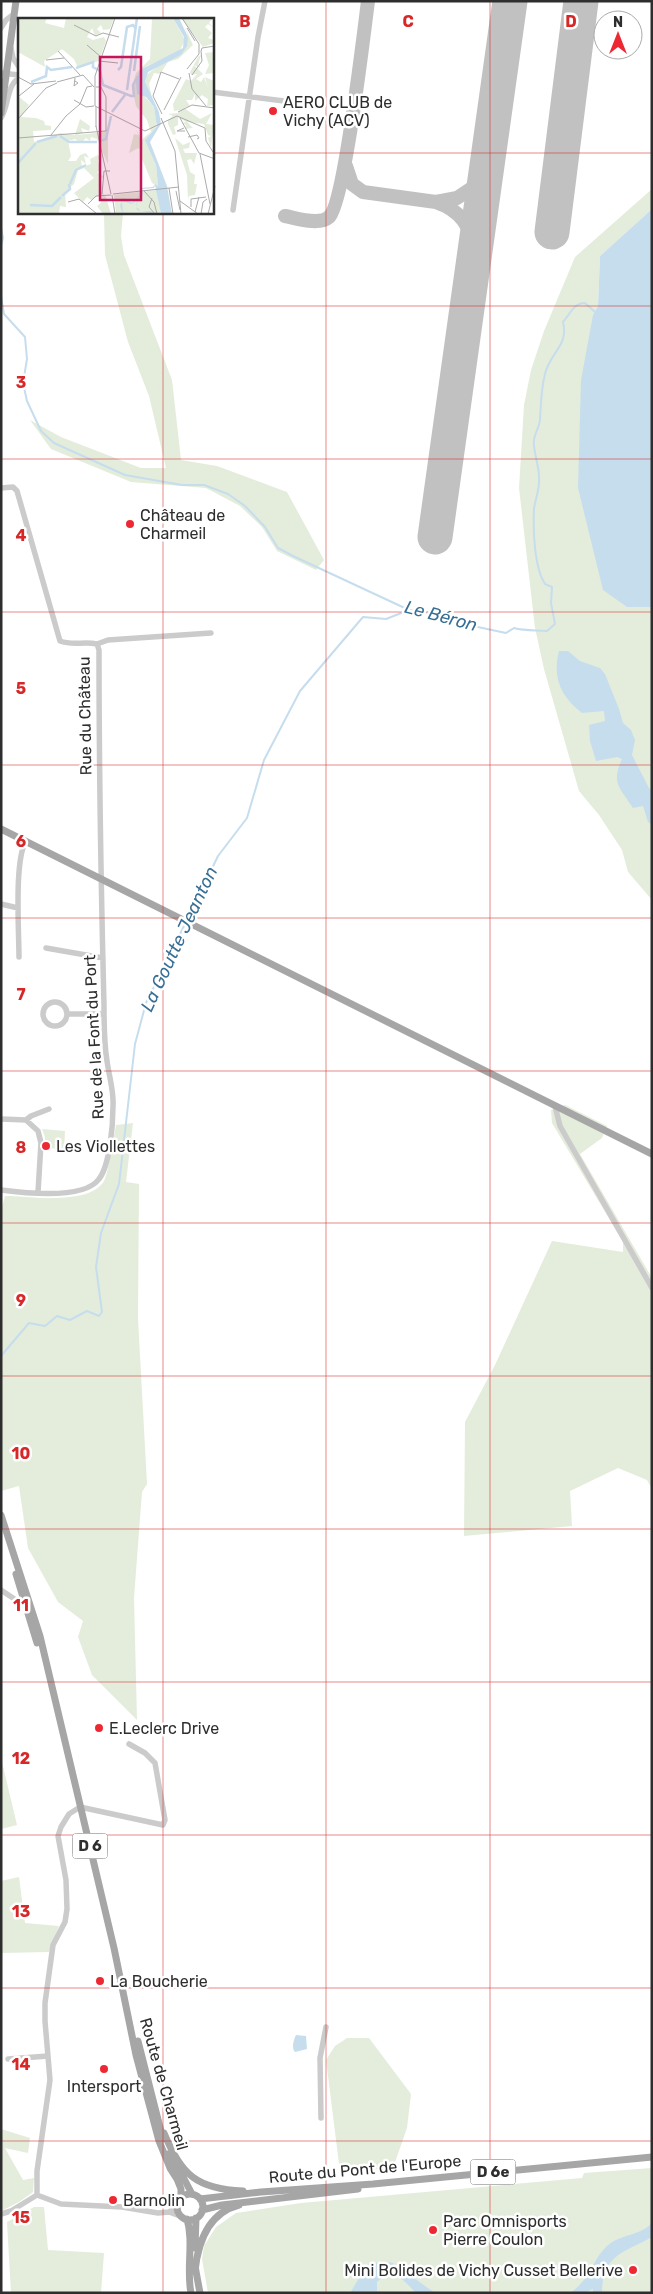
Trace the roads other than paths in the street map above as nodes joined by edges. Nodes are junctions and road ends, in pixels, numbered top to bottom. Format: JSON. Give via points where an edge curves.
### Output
{"nodes":[{"id":1,"x":16,"y":1,"type":"edge"},
{"id":2,"x":265,"y":1,"type":"edge"},
{"id":3,"x":14,"y":14,"type":"junction"},
{"id":4,"x":1,"y":28,"type":"edge"},
{"id":5,"x":11,"y":44,"type":"junction"},
{"id":6,"x":18,"y":66,"type":"edge"},
{"id":7,"x":18,"y":68,"type":"edge"},
{"id":8,"x":5,"y":72,"type":"edge"},
{"id":9,"x":18,"y":76,"type":"edge"},
{"id":10,"x":18,"y":77,"type":"edge"},
{"id":11,"x":214,"y":92,"type":"edge"},
{"id":12,"x":249,"y":96,"type":"junction"},
{"id":13,"x":284,"y":101,"type":"dead end"},
{"id":14,"x":1,"y":113,"type":"edge"},
{"id":15,"x":1,"y":118,"type":"edge"},
{"id":16,"x":234,"y":210,"type":"dead end"},
{"id":17,"x":1,"y":488,"type":"edge"},
{"id":18,"x":211,"y":633,"type":"dead end"},
{"id":19,"x":97,"y":644,"type":"junction"},
{"id":20,"x":1,"y":829,"type":"edge"},
{"id":21,"x":26,"y":841,"type":"junction"},
{"id":22,"x":101,"y":879,"type":"junction"},
{"id":23,"x":1,"y":904,"type":"edge"},
{"id":24,"x":18,"y":908,"type":"junction"},
{"id":25,"x":46,"y":948,"type":"dead end"},
{"id":26,"x":19,"y":957,"type":"dead end"},
{"id":27,"x":103,"y":958,"type":"junction"},
{"id":28,"x":67,"y":1014,"type":"junction"},
{"id":29,"x":104,"y":1014,"type":"junction"},
{"id":30,"x":555,"y":1106,"type":"junction"},
{"id":31,"x":49,"y":1109,"type":"dead end"},
{"id":32,"x":1,"y":1119,"type":"edge"},
{"id":33,"x":26,"y":1120,"type":"junction"},
{"id":34,"x":652,"y":1154,"type":"edge"},
{"id":35,"x":1,"y":1190,"type":"edge"},
{"id":36,"x":38,"y":1192,"type":"junction"},
{"id":37,"x":652,"y":1288,"type":"edge"},
{"id":38,"x":1,"y":1515,"type":"edge"},
{"id":39,"x":1,"y":1521,"type":"edge"},
{"id":40,"x":1,"y":1590,"type":"edge"},
{"id":41,"x":27,"y":1600,"type":"junction"},
{"id":42,"x":129,"y":1744,"type":"dead end"},
{"id":43,"x":80,"y":1807,"type":"junction"},
{"id":44,"x":127,"y":2006,"type":"junction"},
{"id":45,"x":326,"y":2027,"type":"dead end"},
{"id":46,"x":48,"y":2056,"type":"junction"},
{"id":47,"x":8,"y":2059,"type":"dead end"},
{"id":48,"x":321,"y":2118,"type":"dead end"},
{"id":49,"x":158,"y":2119,"type":"junction"},
{"id":50,"x":652,"y":2156,"type":"edge"},
{"id":51,"x":652,"y":2161,"type":"edge"},
{"id":52,"x":260,"y":2192,"type":"junction"},
{"id":53,"x":192,"y":2194,"type":"junction"},
{"id":54,"x":37,"y":2196,"type":"junction"},
{"id":55,"x":289,"y":2196,"type":"junction"},
{"id":56,"x":181,"y":2197,"type":"junction"},
{"id":57,"x":200,"y":2199,"type":"junction"},
{"id":58,"x":177,"y":2204,"type":"junction"},
{"id":59,"x":202,"y":2210,"type":"junction"},
{"id":60,"x":170,"y":2212,"type":"junction"},
{"id":61,"x":1,"y":2214,"type":"edge"},
{"id":62,"x":184,"y":2218,"type":"junction"},
{"id":63,"x":196,"y":2218,"type":"junction"},
{"id":64,"x":196,"y":2270,"type":"junction"},
{"id":65,"x":191,"y":2293,"type":"edge"},
{"id":66,"x":200,"y":2293,"type":"edge"}],
"edges":[{"from":1,"to":3,"type":"main road"},
{"from":2,"to":12,"type":"street"},
{"from":3,"to":4,"type":"street"},
{"from":3,"to":5,"type":"main road"},
{"from":5,"to":6,"type":"street"},
{"from":5,"to":8,"type":"main road"},
{"from":7,"to":8,"type":"street"},
{"from":8,"to":9,"type":"street"},
{"from":8,"to":14,"type":"main road"},
{"from":10,"to":15,"type":"street","via":[[11,86]]},
{"from":11,"to":12,"type":"street"},
{"from":12,"to":13,"type":"street"},
{"from":12,"to":16,"type":"street"},
{"from":17,"to":19,"type":"street","name":"Rue du Château","via":[[13,487],[17,491],[60,641],[69,645]]},
{"from":18,"to":19,"type":"street","via":[[108,640]]},
{"from":19,"to":22,"type":"street","name":"Rue du Château"},
{"from":20,"to":21,"type":"main road"},
{"from":21,"to":22,"type":"main road"},
{"from":21,"to":24,"type":"street","via":[[22,847]]},
{"from":22,"to":27,"type":"street","name":"Rue de la Font du Port"},
{"from":22,"to":30,"type":"main road"},
{"from":23,"to":24,"type":"street"},
{"from":24,"to":26,"type":"street"},
{"from":25,"to":27,"type":"street"},
{"from":27,"to":29,"type":"street","name":"Rue de la Font du Port"},
{"from":28,"to":28,"type":"street","via":[[62,1004],[52,1002],[43,1016],[54,1026],[64,1022]]},
{"from":28,"to":29,"type":"street"},
{"from":29,"to":36,"type":"street","name":"Rue de la Font du Port","via":[[113,1103],[102,1175],[86,1189]]},
{"from":30,"to":34,"type":"main road"},
{"from":30,"to":37,"type":"street","via":[[560,1126]]},
{"from":31,"to":33,"type":"street"},
{"from":32,"to":33,"type":"street"},
{"from":33,"to":36,"type":"street","via":[[38,1131],[41,1143]]},
{"from":35,"to":36,"type":"street","name":"Rue de la Font du Port"},
{"from":38,"to":41,"type":"main road","name":"Route de Charmeil","number":"D 6"},
{"from":39,"to":41,"type":"main road","name":"Route de Charmeil","number":"D 6"},
{"from":40,"to":41,"type":"street","via":[[14,1599]]},
{"from":41,"to":43,"type":"main road","name":"Route de Charmeil","number":"D 6"},
{"from":42,"to":43,"type":"street","via":[[155,1763],[163,1825]]},
{"from":43,"to":44,"type":"main road","name":"Route de Charmeil","number":"D 6"},
{"from":43,"to":46,"type":"street","via":[[69,1814],[58,1836],[66,1880],[67,1909],[65,1922],[53,1945],[45,2009]]},
{"from":44,"to":49,"type":"main road","name":"Route de Charmeil","number":"D 6"},
{"from":44,"to":56,"type":"main road","name":"Route de Charmeil","number":"D 6","via":[[158,2142],[182,2189]]},
{"from":45,"to":48,"type":"street","via":[[320,2058]]},
{"from":46,"to":47,"type":"street"},
{"from":46,"to":54,"type":"street","via":[[50,2087],[37,2172]]},
{"from":49,"to":52,"type":"main road","via":[[177,2162],[200,2182],[223,2190]]},
{"from":49,"to":53,"type":"main road","name":"Route de Charmeil","number":"D 6","via":[[165,2150]]},
{"from":50,"to":52,"type":"main road","name":"Route du Pont de l'Europe","number":"D 6e","via":[[411,2181]]},
{"from":51,"to":55,"type":"main road","name":"Route du Pont de l'Europe","number":"D 6e"},
{"from":52,"to":57,"type":"main road","name":"Route du Pont de l'Europe","number":"D 6e"},
{"from":53,"to":56,"type":"main road"},
{"from":53,"to":57,"type":"main road"},
{"from":54,"to":60,"type":"street","via":[[61,2204]]},
{"from":54,"to":61,"type":"street"},
{"from":55,"to":59,"type":"main road","name":"Route du Pont de l'Europe","number":"D 6e"},
{"from":55,"to":64,"type":"main road","via":[[236,2206],[219,2215],[200,2241]]},
{"from":56,"to":58,"type":"main road"},
{"from":57,"to":59,"type":"main road"},
{"from":58,"to":60,"type":"street"},
{"from":58,"to":62,"type":"main road"},
{"from":59,"to":63,"type":"main road"},
{"from":60,"to":62,"type":"street"},
{"from":62,"to":63,"type":"main road"},
{"from":62,"to":65,"type":"main road","via":[[189,2228]]},
{"from":63,"to":64,"type":"main road"},
{"from":64,"to":66,"type":"main road"}]}
